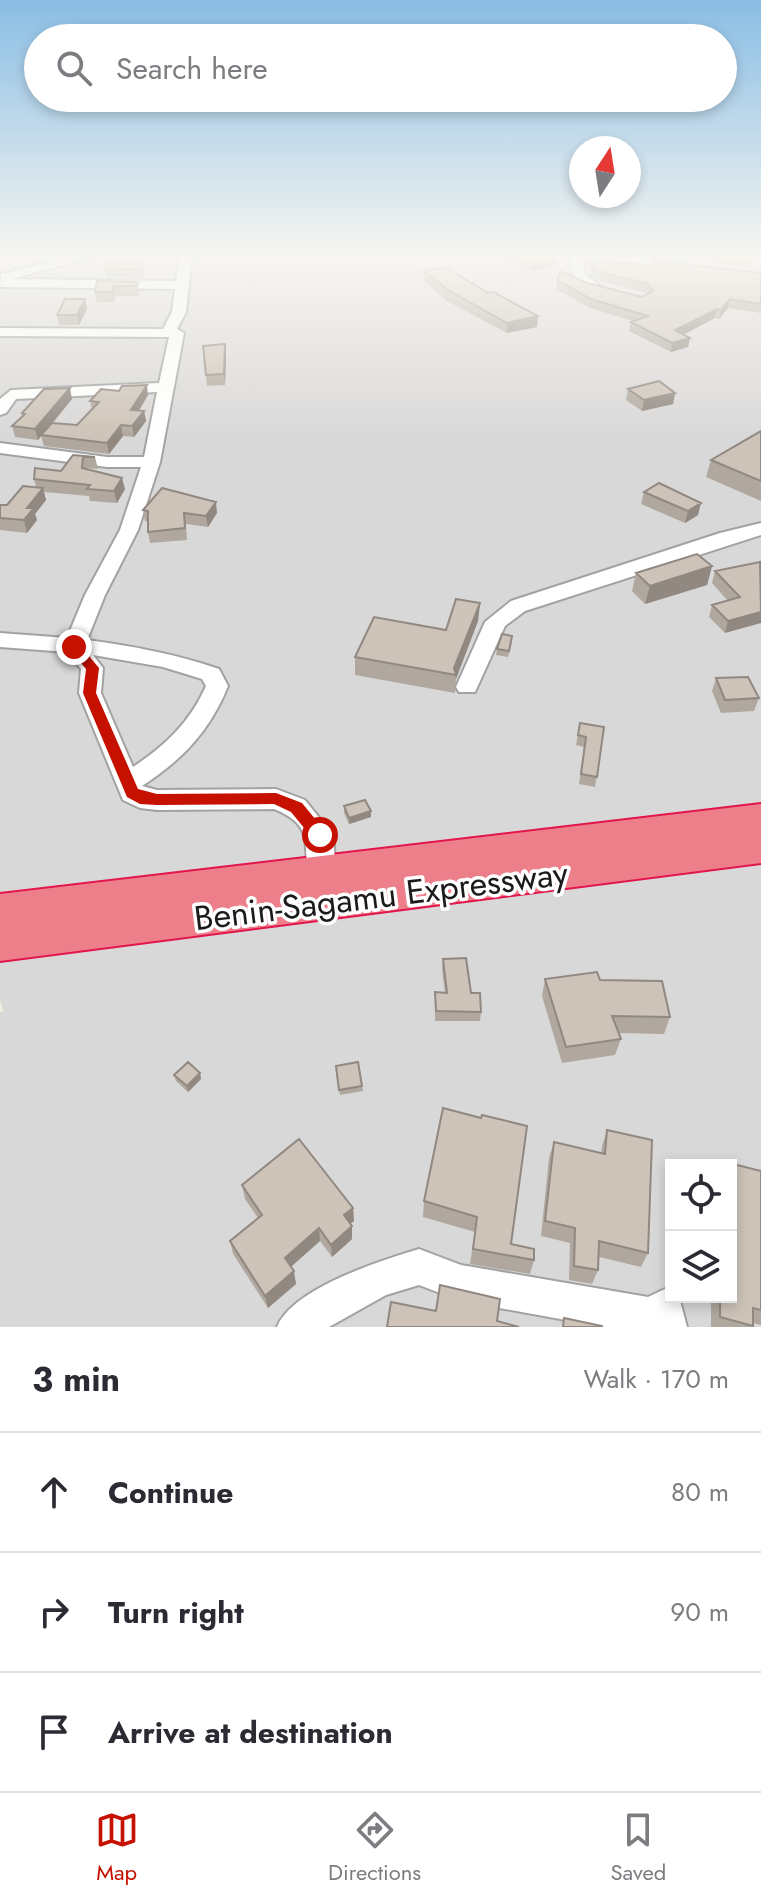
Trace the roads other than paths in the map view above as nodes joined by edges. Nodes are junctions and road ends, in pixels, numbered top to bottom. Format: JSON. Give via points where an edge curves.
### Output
{"nodes":[{"id":1,"x":176,"y":317,"type":"edge"},
{"id":2,"x":0,"y":332,"type":"edge"},
{"id":3,"x":168,"y":332,"type":"junction"},
{"id":4,"x":167,"y":387,"type":"junction"},
{"id":5,"x":0,"y":410,"type":"edge"},
{"id":6,"x":0,"y":448,"type":"edge"},
{"id":7,"x":20,"y":450,"type":"junction"},
{"id":8,"x":151,"y":462,"type":"junction"},
{"id":9,"x":0,"y":465,"type":"edge"},
{"id":10,"x":761,"y":529,"type":"edge"},
{"id":11,"x":0,"y":640,"type":"edge"},
{"id":12,"x":74,"y":647,"type":"junction"},
{"id":13,"x":467,"y":687,"type":"dead end"},
{"id":14,"x":128,"y":783,"type":"junction"},
{"id":15,"x":761,"y":819,"type":"edge"},
{"id":16,"x":761,"y":848,"type":"edge"},
{"id":17,"x":322,"y":873,"type":"junction"},
{"id":18,"x":0,"y":911,"type":"edge"},
{"id":19,"x":0,"y":943,"type":"edge"},
{"id":20,"x":296,"y":1327,"type":"edge"},
{"id":21,"x":668,"y":1327,"type":"edge"}],
"edges":[{"from":1,"to":3,"type":"street"},
{"from":2,"to":3,"type":"street"},
{"from":3,"to":4,"type":"street","via":[[177,333]]},
{"from":4,"to":5,"type":"street","via":[[11,395]]},
{"from":4,"to":8,"type":"street"},
{"from":6,"to":7,"type":"street"},
{"from":7,"to":8,"type":"street","via":[[107,462]]},
{"from":7,"to":9,"type":"street"},
{"from":8,"to":12,"type":"street","via":[[129,530]]},
{"from":10,"to":13,"type":"street","via":[[508,611],[496,622]]},
{"from":11,"to":12,"type":"street"},
{"from":12,"to":14,"type":"street","via":[[92,668],[90,693]]},
{"from":12,"to":14,"type":"street","via":[[188,664],[211,674],[217,686],[206,714],[187,739]]},
{"from":14,"to":17,"type":"street","via":[[140,798],[276,799],[296,807],[320,835]]},
{"from":15,"to":17,"type":"highway","name":"Benin-Sagamu Expressway"},
{"from":16,"to":19,"type":"highway","name":"Benin-Sagamu Expressway"},
{"from":17,"to":18,"type":"highway","name":"Benin-Sagamu Expressway"},
{"from":20,"to":21,"type":"street","via":[[380,1279],[419,1267],[461,1283],[653,1317],[665,1308]]}]}
